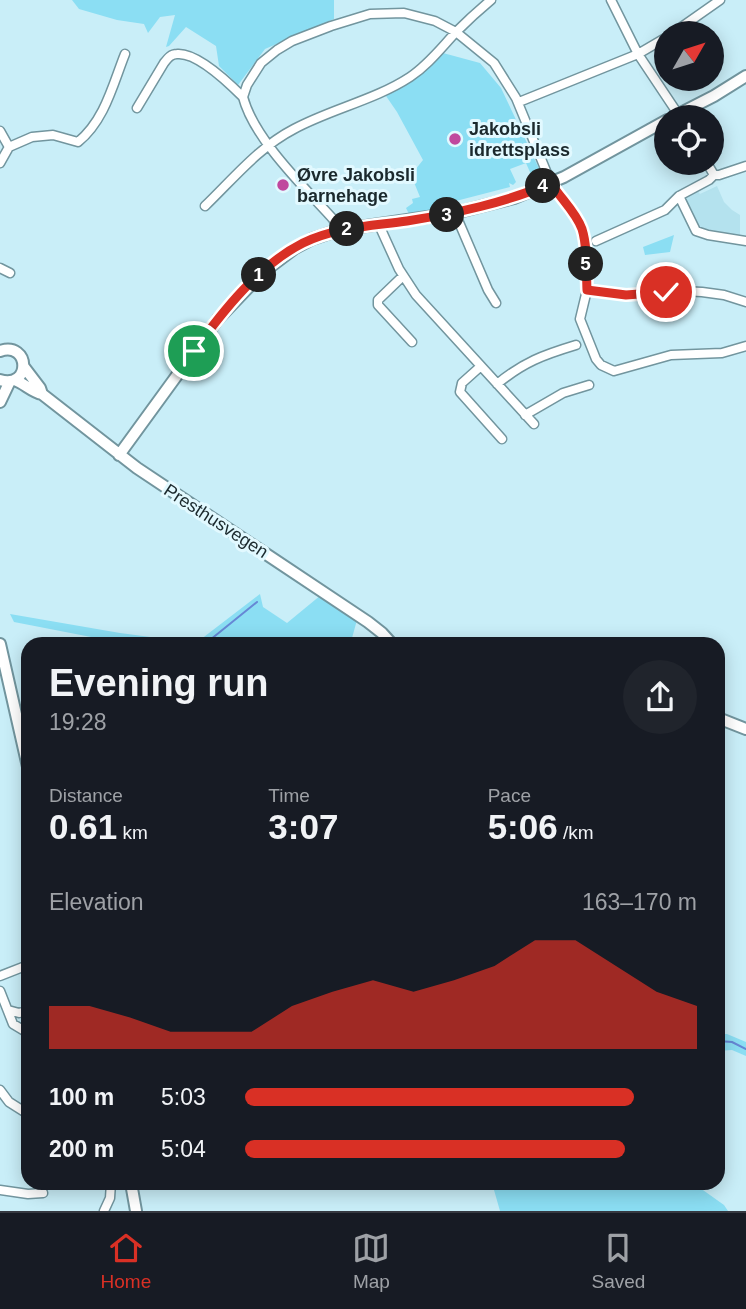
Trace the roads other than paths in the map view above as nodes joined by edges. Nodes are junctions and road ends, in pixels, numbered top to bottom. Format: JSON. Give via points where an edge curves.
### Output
{"nodes":[{"id":1,"x":491,"y":0,"type":"edge"},
{"id":2,"x":611,"y":0,"type":"edge"},
{"id":3,"x":720,"y":0,"type":"edge"},
{"id":4,"x":690,"y":21,"type":"edge"},
{"id":5,"x":456,"y":32,"type":"junction"},
{"id":6,"x":654,"y":45,"type":"edge"},
{"id":7,"x":125,"y":54,"type":"dead end"},
{"id":8,"x":638,"y":54,"type":"junction"},
{"id":9,"x":746,"y":76,"type":"edge"},
{"id":10,"x":243,"y":97,"type":"junction"},
{"id":11,"x":519,"y":102,"type":"junction"},
{"id":12,"x":670,"y":105,"type":"edge"},
{"id":13,"x":697,"y":105,"type":"edge"},
{"id":14,"x":137,"y":108,"type":"dead end"},
{"id":15,"x":654,"y":128,"type":"edge"},
{"id":16,"x":0,"y":131,"type":"edge"},
{"id":17,"x":269,"y":145,"type":"junction"},
{"id":18,"x":9,"y":147,"type":"junction"},
{"id":19,"x":0,"y":163,"type":"edge"},
{"id":20,"x":746,"y":166,"type":"edge"},
{"id":21,"x":724,"y":174,"type":"edge"},
{"id":22,"x":714,"y":175,"type":"joint"},
{"id":23,"x":722,"y":175,"type":"edge"},
{"id":24,"x":551,"y":183,"type":"junction"},
{"id":25,"x":679,"y":196,"type":"junction"},
{"id":26,"x":205,"y":206,"type":"dead end"},
{"id":27,"x":455,"y":213,"type":"junction"},
{"id":28,"x":379,"y":225,"type":"junction"},
{"id":29,"x":339,"y":230,"type":"junction"},
{"id":30,"x":596,"y":241,"type":"dead end"},
{"id":31,"x":746,"y":241,"type":"edge"},
{"id":32,"x":0,"y":268,"type":"edge"},
{"id":33,"x":9,"y":273,"type":"dead end"},
{"id":34,"x":403,"y":276,"type":"junction"},
{"id":35,"x":587,"y":290,"type":"junction"},
{"id":36,"x":746,"y":302,"type":"edge"},
{"id":37,"x":496,"y":303,"type":"dead end"},
{"id":38,"x":412,"y":342,"type":"dead end"},
{"id":39,"x":576,"y":345,"type":"dead end"},
{"id":40,"x":746,"y":346,"type":"edge"},
{"id":41,"x":0,"y":351,"type":"edge"},
{"id":42,"x":481,"y":366,"type":"junction"},
{"id":43,"x":24,"y":367,"type":"junction"},
{"id":44,"x":8,"y":380,"type":"edge"},
{"id":45,"x":498,"y":384,"type":"junction"},
{"id":46,"x":589,"y":385,"type":"dead end"},
{"id":47,"x":42,"y":394,"type":"junction"},
{"id":48,"x":0,"y":401,"type":"edge"},
{"id":49,"x":524,"y":415,"type":"junction"},
{"id":50,"x":534,"y":424,"type":"dead end"},
{"id":51,"x":502,"y":439,"type":"dead end"},
{"id":52,"x":119,"y":455,"type":"junction"},
{"id":53,"x":386,"y":637,"type":"edge"},
{"id":54,"x":0,"y":644,"type":"edge"},
{"id":55,"x":5,"y":687,"type":"edge"},
{"id":56,"x":725,"y":721,"type":"edge"},
{"id":57,"x":746,"y":729,"type":"edge"},
{"id":58,"x":21,"y":743,"type":"edge"},
{"id":59,"x":21,"y":968,"type":"edge"},
{"id":60,"x":0,"y":976,"type":"edge"},
{"id":61,"x":0,"y":991,"type":"edge"},
{"id":62,"x":8,"y":1010,"type":"junction"},
{"id":63,"x":21,"y":1013,"type":"edge"},
{"id":64,"x":21,"y":1029,"type":"edge"},
{"id":65,"x":0,"y":1090,"type":"edge"},
{"id":66,"x":21,"y":1110,"type":"edge"},
{"id":67,"x":0,"y":1190,"type":"edge"},
{"id":68,"x":111,"y":1190,"type":"edge"},
{"id":69,"x":132,"y":1190,"type":"edge"},
{"id":70,"x":43,"y":1193,"type":"dead end"},
{"id":71,"x":104,"y":1211,"type":"edge"},
{"id":72,"x":136,"y":1211,"type":"edge"}],
"edges":[{"from":1,"to":5,"type":"street"},
{"from":2,"to":8,"type":"street"},
{"from":3,"to":4,"type":"street"},
{"from":5,"to":10,"type":"street","via":[[404,13],[370,14],[277,50],[261,63]]},
{"from":5,"to":11,"type":"street","via":[[494,63]]},
{"from":5,"to":17,"type":"street","via":[[410,77],[294,129]]},
{"from":6,"to":8,"type":"street"},
{"from":7,"to":18,"type":"street","via":[[101,116],[86,136],[78,142],[53,135],[32,137]]},
{"from":8,"to":11,"type":"street"},
{"from":8,"to":12,"type":"street"},
{"from":9,"to":13,"type":"street"},
{"from":10,"to":14,"type":"street","via":[[208,66],[176,54],[164,63]]},
{"from":10,"to":17,"type":"street"},
{"from":11,"to":24,"type":"street"},
{"from":15,"to":24,"type":"street"},
{"from":16,"to":18,"type":"street"},
{"from":17,"to":26,"type":"street"},
{"from":17,"to":29,"type":"street"},
{"from":18,"to":19,"type":"street"},
{"from":20,"to":21,"type":"street"},
{"from":22,"to":23,"type":"street"},
{"from":22,"to":25,"type":"street"},
{"from":24,"to":27,"type":"street"},
{"from":24,"to":35,"type":"street","via":[[582,230]]},
{"from":25,"to":30,"type":"street","via":[[665,210]]},
{"from":25,"to":31,"type":"street","via":[[695,230]]},
{"from":27,"to":28,"type":"street"},
{"from":27,"to":37,"type":"street"},
{"from":28,"to":29,"type":"street"},
{"from":28,"to":34,"type":"street"},
{"from":29,"to":52,"type":"street","via":[[295,248],[246,289],[212,327]]},
{"from":32,"to":33,"type":"street"},
{"from":34,"to":38,"type":"street","via":[[378,305]]},
{"from":34,"to":42,"type":"street","via":[[425,307]]},
{"from":35,"to":36,"type":"street","via":[[626,295],[681,290]]},
{"from":35,"to":40,"type":"street","via":[[580,319],[596,359],[607,369]]},
{"from":39,"to":45,"type":"street","via":[[528,361]]},
{"from":41,"to":43,"type":"street","via":[[15,351]]},
{"from":42,"to":45,"type":"street"},
{"from":42,"to":51,"type":"street","via":[[461,383],[460,392]]},
{"from":43,"to":44,"type":"street"},
{"from":43,"to":47,"type":"street","name":"Presthusvegen"},
{"from":44,"to":47,"type":"street","name":"Presthusvegen"},
{"from":44,"to":48,"type":"street"},
{"from":45,"to":49,"type":"street"},
{"from":46,"to":49,"type":"street","via":[[563,393]]},
{"from":47,"to":52,"type":"street","name":"Presthusvegen"},
{"from":49,"to":50,"type":"street"},
{"from":52,"to":53,"type":"street","name":"Presthusvegen"},
{"from":54,"to":55,"type":"street"},
{"from":55,"to":58,"type":"street"},
{"from":56,"to":57,"type":"street"},
{"from":59,"to":60,"type":"street"},
{"from":61,"to":62,"type":"street"},
{"from":62,"to":63,"type":"street"},
{"from":62,"to":64,"type":"street"},
{"from":65,"to":66,"type":"street"},
{"from":67,"to":70,"type":"street"},
{"from":68,"to":71,"type":"street"},
{"from":69,"to":72,"type":"street"}]}
